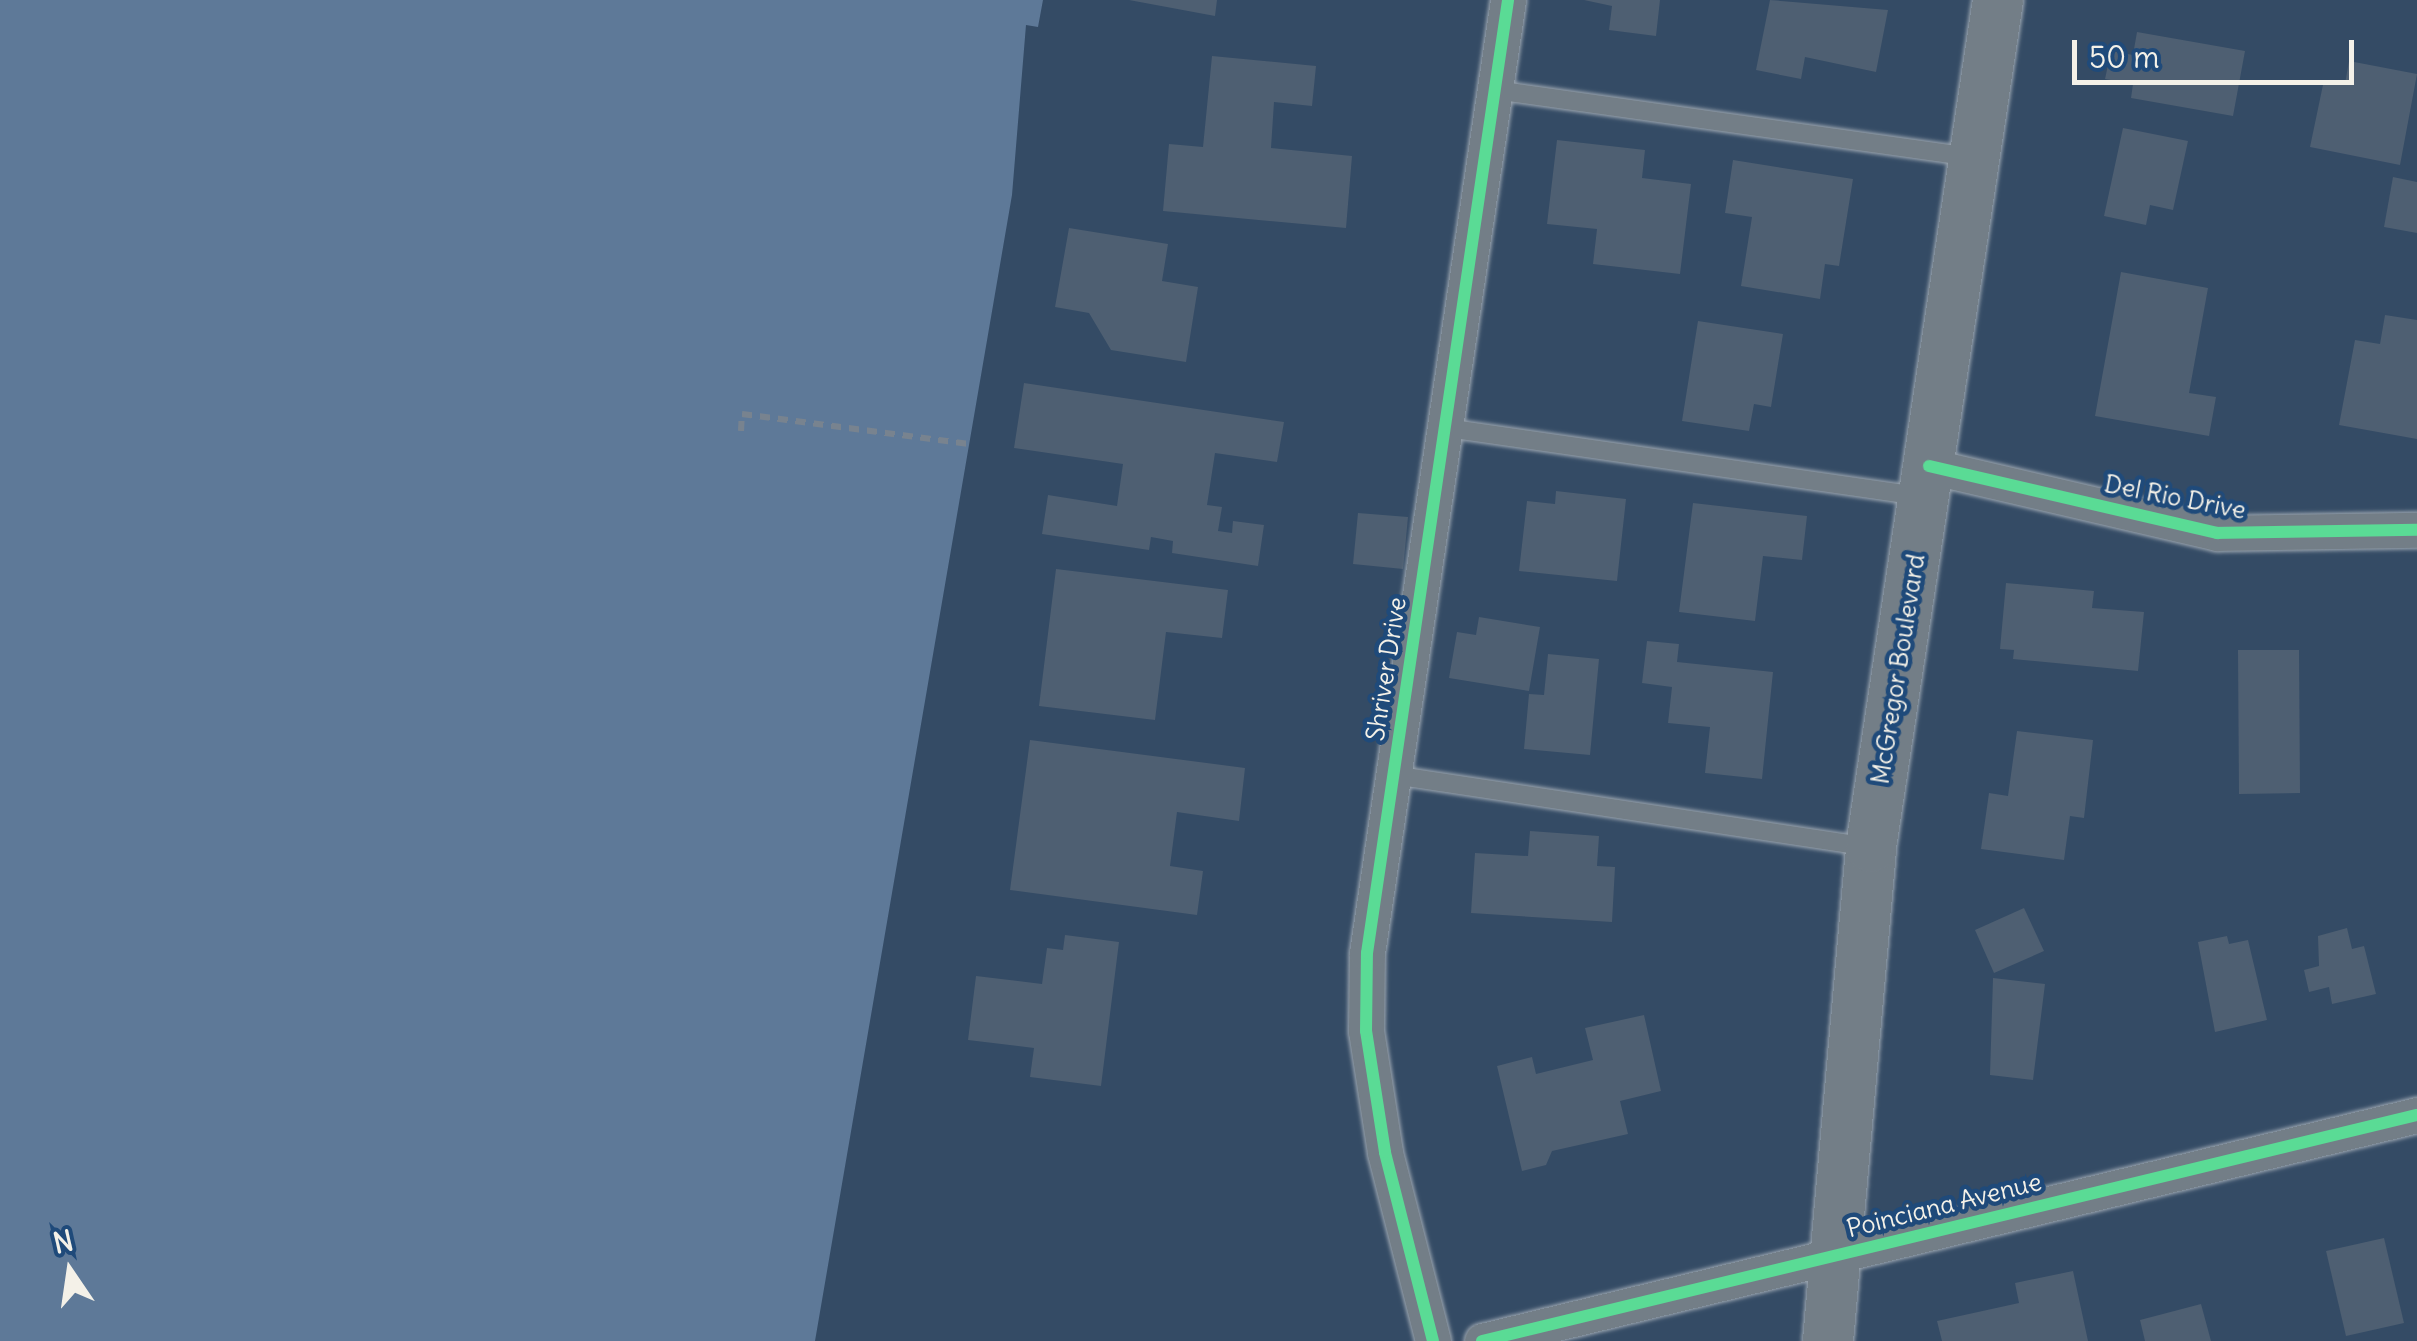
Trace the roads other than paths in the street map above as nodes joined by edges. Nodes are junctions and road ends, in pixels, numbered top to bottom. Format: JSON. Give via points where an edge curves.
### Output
{"nodes":[{"id":1,"x":1508,"y":0,"type":"edge"},
{"id":2,"x":1998,"y":0,"type":"edge"},
{"id":3,"x":1495,"y":90,"type":"junction"},
{"id":4,"x":1977,"y":158,"type":"junction"},
{"id":5,"x":1446,"y":428,"type":"junction"},
{"id":6,"x":1927,"y":482,"type":"junction"},
{"id":7,"x":2417,"y":530,"type":"edge"},
{"id":8,"x":1394,"y":775,"type":"junction"},
{"id":9,"x":1871,"y":847,"type":"junction"},
{"id":10,"x":2417,"y":1115,"type":"edge"},
{"id":11,"x":1829,"y":1255,"type":"junction"},
{"id":12,"x":1571,"y":1330,"type":"edge"},
{"id":13,"x":1433,"y":1341,"type":"edge"},
{"id":14,"x":1482,"y":1341,"type":"edge"},
{"id":15,"x":1828,"y":1341,"type":"edge"}],
"edges":[{"from":1,"to":3,"type":"street","name":"Shriver Drive"},
{"from":2,"to":4,"type":"main road","name":"McGregor Boulevard"},
{"from":3,"to":4,"type":"lane"},
{"from":3,"to":5,"type":"street","name":"Shriver Drive"},
{"from":4,"to":6,"type":"main road","name":"McGregor Boulevard"},
{"from":5,"to":6,"type":"lane"},
{"from":5,"to":8,"type":"street","name":"Shriver Drive"},
{"from":6,"to":7,"type":"street","name":"Del Rio Drive","via":[[2217,533]]},
{"from":6,"to":9,"type":"main road","name":"McGregor Boulevard"},
{"from":8,"to":9,"type":"lane","name":"Shriver Drive"},
{"from":8,"to":13,"type":"street","name":"Shriver Drive","via":[[1367,953],[1366,1031]]},
{"from":9,"to":11,"type":"main road","name":"McGregor Boulevard"},
{"from":10,"to":11,"type":"street","name":"Poinciana Avenue"},
{"from":11,"to":12,"type":"street","name":"Poinciana Avenue"},
{"from":11,"to":15,"type":"main road","name":"McGregor Boulevard"},
{"from":12,"to":14,"type":"street","name":"Poinciana Avenue"}]}
